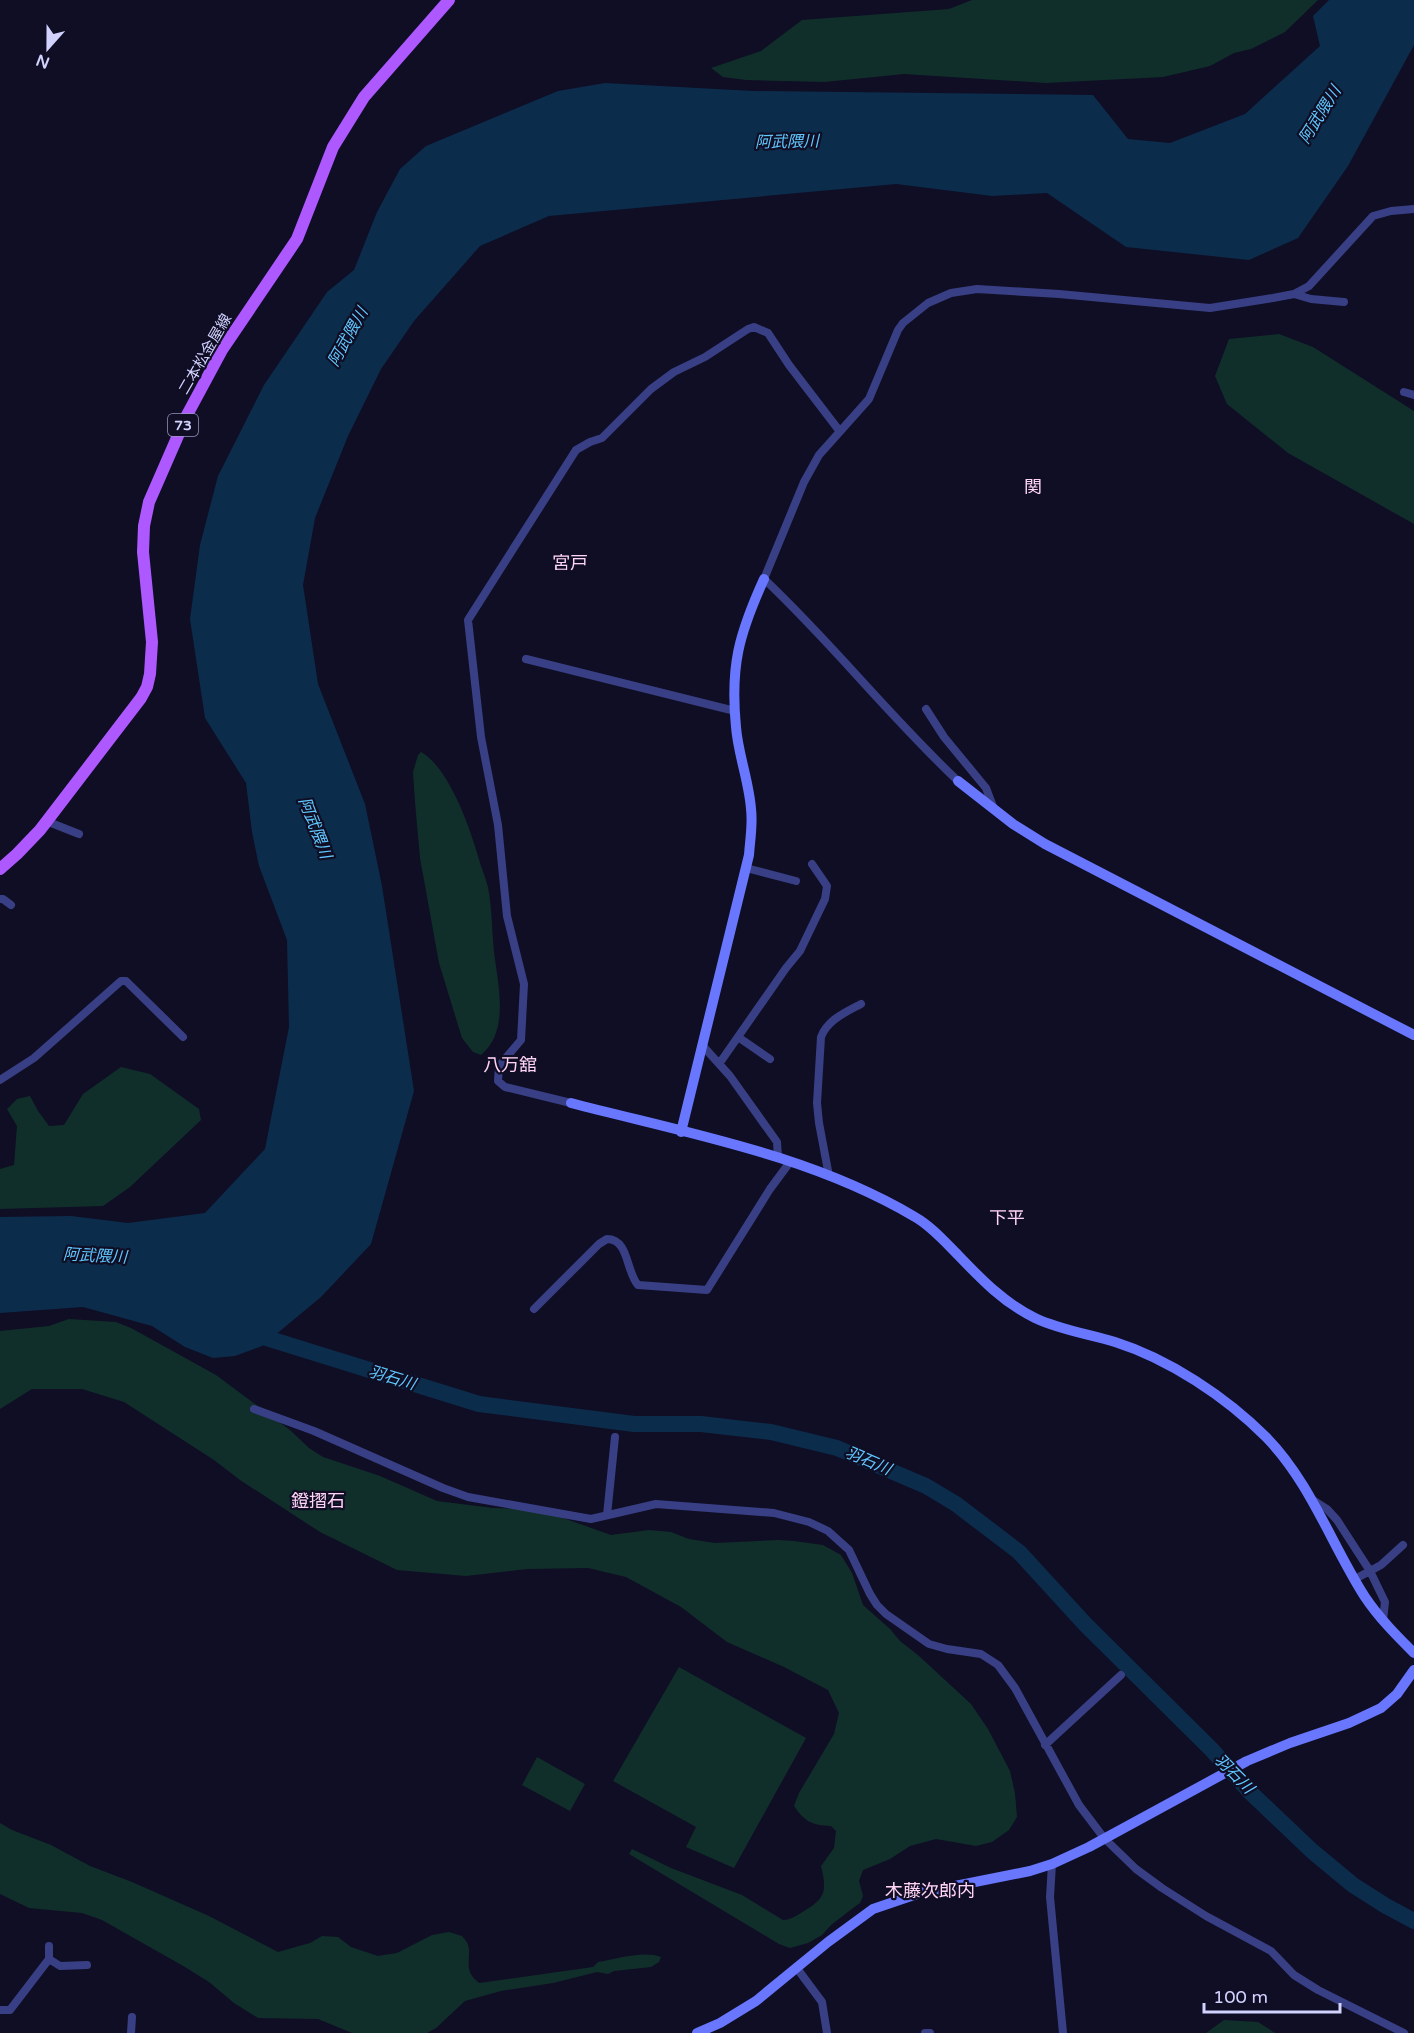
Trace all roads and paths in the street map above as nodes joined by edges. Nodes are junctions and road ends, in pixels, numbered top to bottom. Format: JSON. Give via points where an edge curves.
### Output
{"nodes":[{"id":1,"x":449,"y":0,"type":"edge"},
{"id":2,"x":1414,"y":209,"type":"edge"},
{"id":3,"x":1293,"y":294,"type":"junction"},
{"id":4,"x":1344,"y":302,"type":"dead end"},
{"id":5,"x":1404,"y":392,"type":"dead end"},
{"id":6,"x":1414,"y":395,"type":"edge"},
{"id":7,"x":838,"y":429,"type":"dead end"},
{"id":8,"x":764,"y":579,"type":"junction"},
{"id":9,"x":526,"y":659,"type":"dead end"},
{"id":10,"x":926,"y":709,"type":"dead end"},
{"id":11,"x":735,"y":711,"type":"junction"},
{"id":12,"x":958,"y":781,"type":"joint"},
{"id":13,"x":994,"y":810,"type":"junction"},
{"id":14,"x":46,"y":821,"type":"junction"},
{"id":15,"x":79,"y":834,"type":"dead end"},
{"id":16,"x":812,"y":864,"type":"dead end"},
{"id":17,"x":746,"y":868,"type":"junction"},
{"id":18,"x":0,"y":869,"type":"edge"},
{"id":19,"x":796,"y":881,"type":"dead end"},
{"id":20,"x":0,"y":899,"type":"edge"},
{"id":21,"x":11,"y":905,"type":"dead end"},
{"id":22,"x":861,"y":1004,"type":"dead end"},
{"id":23,"x":1414,"y":1035,"type":"edge"},
{"id":24,"x":183,"y":1037,"type":"dead end"},
{"id":25,"x":738,"y":1037,"type":"junction"},
{"id":26,"x":702,"y":1045,"type":"junction"},
{"id":27,"x":770,"y":1059,"type":"dead end"},
{"id":28,"x":719,"y":1064,"type":"junction"},
{"id":29,"x":0,"y":1080,"type":"edge"},
{"id":30,"x":571,"y":1103,"type":"joint"},
{"id":31,"x":681,"y":1132,"type":"junction"},
{"id":32,"x":778,"y":1158,"type":"junction"},
{"id":33,"x":790,"y":1162,"type":"junction"},
{"id":34,"x":829,"y":1176,"type":"junction"},
{"id":35,"x":534,"y":1309,"type":"dead end"},
{"id":36,"x":254,"y":1408,"type":"dead end"},
{"id":37,"x":615,"y":1437,"type":"dead end"},
{"id":38,"x":1313,"y":1500,"type":"junction"},
{"id":39,"x":606,"y":1515,"type":"junction"},
{"id":40,"x":1403,"y":1545,"type":"dead end"},
{"id":41,"x":1370,"y":1571,"type":"junction"},
{"id":42,"x":1355,"y":1580,"type":"junction"},
{"id":43,"x":1383,"y":1620,"type":"junction"},
{"id":44,"x":1414,"y":1653,"type":"edge"},
{"id":45,"x":1414,"y":1670,"type":"edge"},
{"id":46,"x":1121,"y":1675,"type":"dead end"},
{"id":47,"x":1045,"y":1745,"type":"junction"},
{"id":48,"x":1104,"y":1838,"type":"junction"},
{"id":49,"x":1052,"y":1864,"type":"junction"},
{"id":50,"x":49,"y":1946,"type":"dead end"},
{"id":51,"x":48,"y":1959,"type":"junction"},
{"id":52,"x":87,"y":1965,"type":"dead end"},
{"id":53,"x":796,"y":1967,"type":"junction"},
{"id":54,"x":0,"y":2010,"type":"edge"},
{"id":55,"x":132,"y":2017,"type":"dead end"},
{"id":56,"x":130,"y":2033,"type":"edge"},
{"id":57,"x":697,"y":2033,"type":"edge"},
{"id":58,"x":827,"y":2033,"type":"edge"},
{"id":59,"x":925,"y":2033,"type":"edge"},
{"id":60,"x":930,"y":2033,"type":"edge"},
{"id":61,"x":1063,"y":2033,"type":"edge"},
{"id":62,"x":1404,"y":2033,"type":"edge"}],
"edges":[{"from":1,"to":14,"type":"main road","name":"二本松金屋線","number":"73","via":[[364,97],[333,147],[297,239],[222,350],[188,416],[149,502],[144,526],[152,642],[147,687]]},
{"from":2,"to":3,"type":"street","via":[[1373,216],[1309,286]]},
{"from":3,"to":4,"type":"street"},
{"from":3,"to":8,"type":"street","via":[[1210,308],[977,289],[951,293],[928,303],[898,330],[869,399],[819,455]]},
{"from":5,"to":6,"type":"street"},
{"from":7,"to":30,"type":"street","via":[[768,333],[754,327],[748,330],[674,372],[651,389],[602,438],[576,450],[468,620],[507,916],[524,984],[521,1040],[498,1066],[498,1081],[505,1087]]},
{"from":8,"to":11,"type":"street","via":[[739,642]]},
{"from":8,"to":12,"type":"street"},
{"from":9,"to":11,"type":"street"},
{"from":10,"to":13,"type":"street","via":[[944,738],[986,788]]},
{"from":11,"to":17,"type":"street","via":[[752,810]]},
{"from":12,"to":13,"type":"street"},
{"from":13,"to":23,"type":"street","via":[[1045,844]]},
{"from":14,"to":15,"type":"street"},
{"from":14,"to":18,"type":"main road","name":"二本松金屋線","number":"73"},
{"from":16,"to":25,"type":"street","via":[[827,886],[825,899],[800,951]]},
{"from":17,"to":19,"type":"street"},
{"from":17,"to":26,"type":"street"},
{"from":20,"to":21,"type":"street"},
{"from":22,"to":34,"type":"street","via":[[830,1023],[821,1037],[817,1103]]},
{"from":24,"to":29,"type":"street","via":[[126,981],[121,981],[34,1058]]},
{"from":25,"to":27,"type":"street"},
{"from":25,"to":28,"type":"street"},
{"from":26,"to":28,"type":"street"},
{"from":26,"to":31,"type":"street"},
{"from":28,"to":32,"type":"street","via":[[777,1142]]},
{"from":30,"to":31,"type":"street"},
{"from":31,"to":32,"type":"street"},
{"from":32,"to":33,"type":"street"},
{"from":33,"to":34,"type":"street"},
{"from":33,"to":35,"type":"street","via":[[707,1290],[639,1285],[633,1279],[622,1245],[607,1239]]},
{"from":34,"to":38,"type":"street","via":[[876,1195],[919,1219],[1003,1299],[1036,1319],[1116,1343],[1183,1373],[1266,1437]]},
{"from":36,"to":39,"type":"street","via":[[468,1497],[591,1519]]},
{"from":37,"to":39,"type":"street"},
{"from":38,"to":41,"type":"street","via":[[1337,1520]]},
{"from":38,"to":42,"type":"street"},
{"from":39,"to":47,"type":"street","via":[[656,1504],[691,1506],[774,1513],[828,1531],[849,1550],[870,1594],[886,1614],[929,1644],[981,1654],[998,1665],[1015,1688]]},
{"from":40,"to":41,"type":"street"},
{"from":41,"to":42,"type":"street"},
{"from":41,"to":43,"type":"street","via":[[1385,1602]]},
{"from":42,"to":43,"type":"street"},
{"from":43,"to":44,"type":"street"},
{"from":45,"to":48,"type":"street","via":[[1381,1708],[1244,1762]]},
{"from":46,"to":47,"type":"street"},
{"from":47,"to":48,"type":"street","via":[[1079,1805]]},
{"from":48,"to":49,"type":"street"},
{"from":48,"to":62,"type":"street","via":[[1162,1888],[1271,1951],[1294,1976]]},
{"from":49,"to":53,"type":"street","via":[[886,1903],[862,1916]]},
{"from":49,"to":61,"type":"street","via":[[1050,1897]]},
{"from":50,"to":51,"type":"street"},
{"from":51,"to":52,"type":"street","via":[[60,1966]]},
{"from":51,"to":54,"type":"street","via":[[10,2010]]},
{"from":53,"to":57,"type":"street","via":[[756,2001]]},
{"from":53,"to":58,"type":"street","via":[[822,2002]]},
{"from":55,"to":56,"type":"street"},
{"from":59,"to":60,"type":"street"}]}
